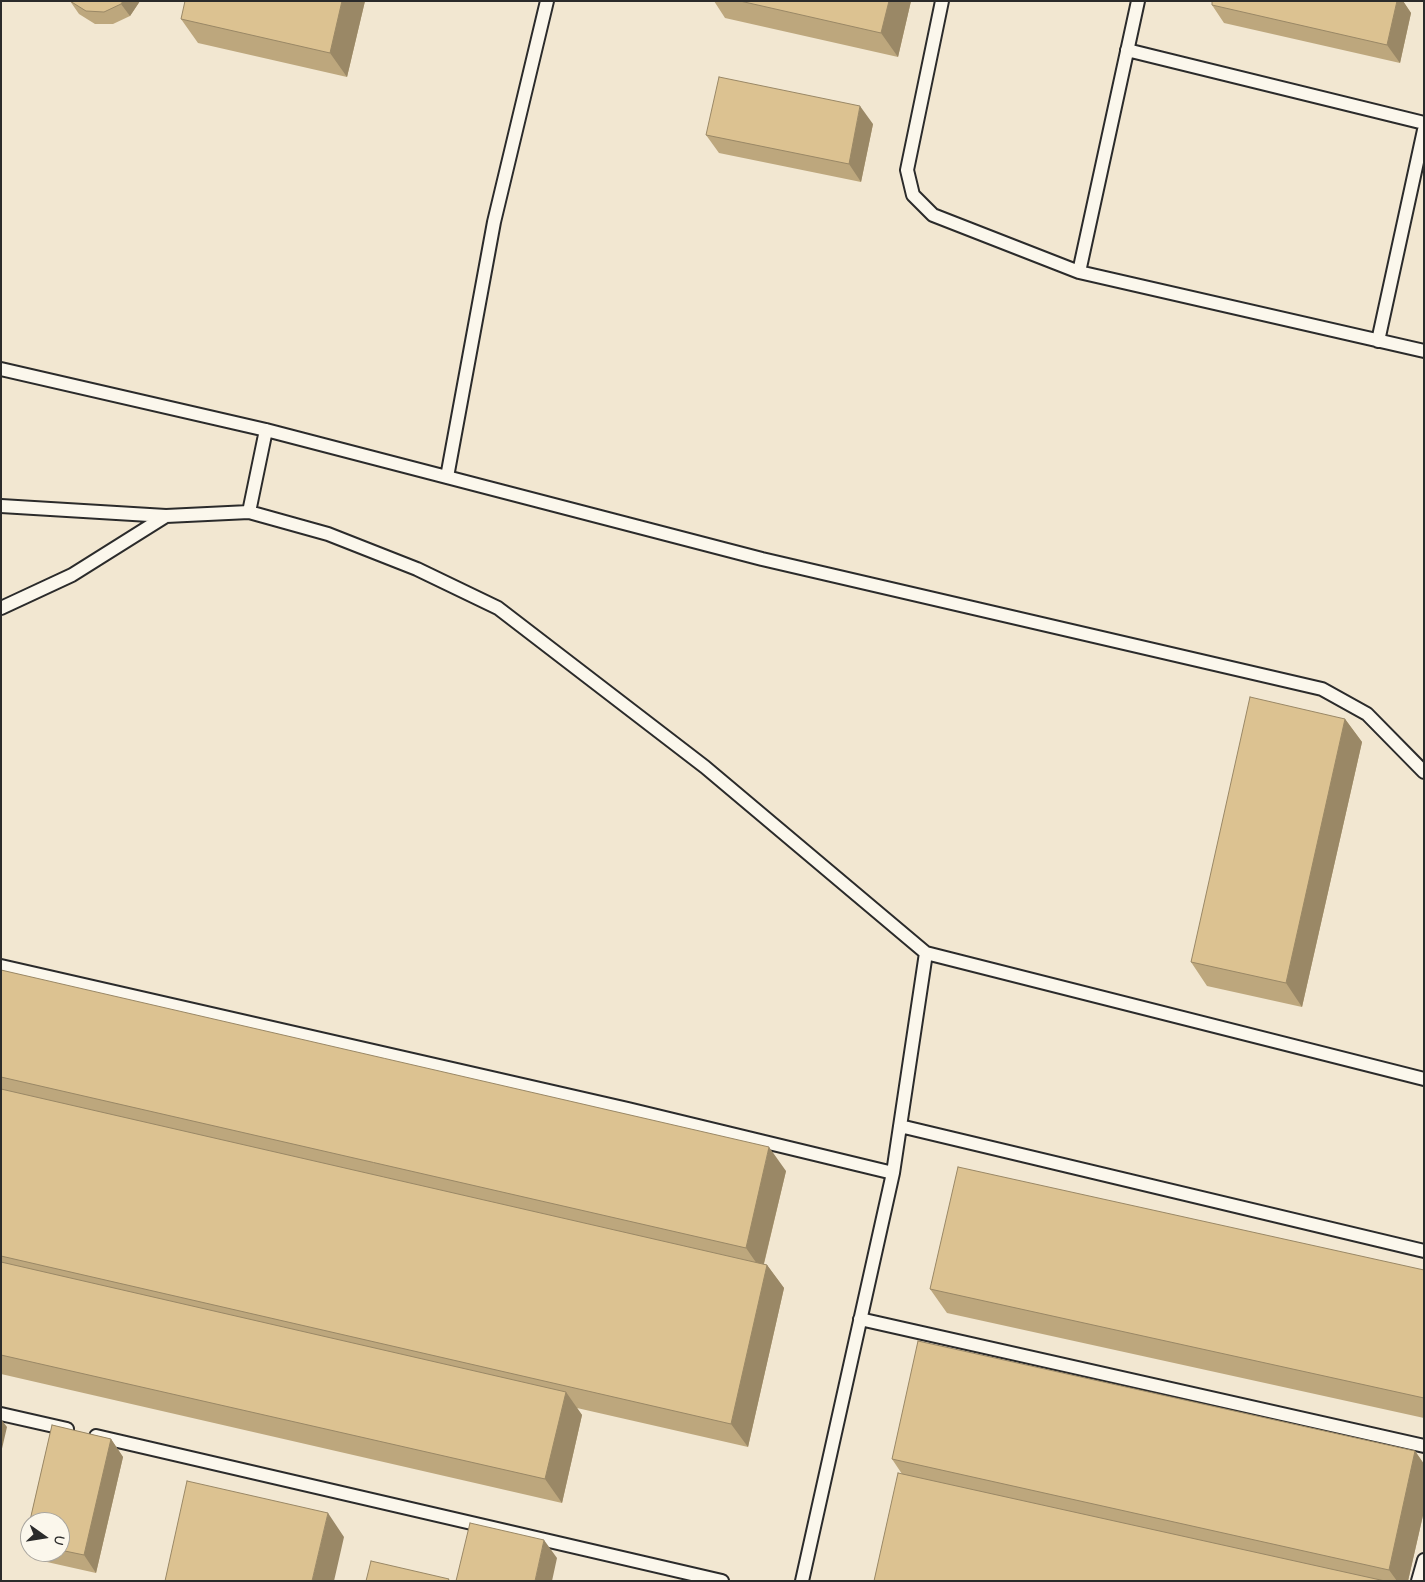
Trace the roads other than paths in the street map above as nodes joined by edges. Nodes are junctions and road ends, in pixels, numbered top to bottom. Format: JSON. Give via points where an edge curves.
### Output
{"nodes":[{"id":1,"x":547,"y":1,"type":"edge"},
{"id":2,"x":942,"y":1,"type":"edge"},
{"id":3,"x":1138,"y":1,"type":"edge"},
{"id":4,"x":1127,"y":50,"type":"junction"},
{"id":5,"x":1424,"y":123,"type":"edge"},
{"id":6,"x":1424,"y":130,"type":"edge"},
{"id":7,"x":1079,"y":272,"type":"junction"},
{"id":8,"x":1378,"y":341,"type":"junction"},
{"id":9,"x":1424,"y":351,"type":"edge"},
{"id":10,"x":1,"y":369,"type":"edge"},
{"id":11,"x":266,"y":430,"type":"junction"},
{"id":12,"x":447,"y":478,"type":"junction"},
{"id":13,"x":1,"y":506,"type":"edge"},
{"id":14,"x":249,"y":512,"type":"junction"},
{"id":15,"x":166,"y":516,"type":"junction"},
{"id":16,"x":1,"y":608,"type":"edge"},
{"id":17,"x":1424,"y":772,"type":"edge"},
{"id":18,"x":926,"y":953,"type":"junction"},
{"id":19,"x":1,"y":966,"type":"edge"},
{"id":20,"x":1424,"y":1078,"type":"edge"},
{"id":21,"x":900,"y":1126,"type":"junction"},
{"id":22,"x":893,"y":1173,"type":"junction"},
{"id":23,"x":1424,"y":1251,"type":"edge"},
{"id":24,"x":860,"y":1319,"type":"junction"},
{"id":25,"x":1,"y":1414,"type":"edge"},
{"id":26,"x":1424,"y":1446,"type":"edge"},
{"id":27,"x":1424,"y":1560,"type":"edge"},
{"id":28,"x":722,"y":1581,"type":"edge"},
{"id":29,"x":802,"y":1581,"type":"edge"},
{"id":30,"x":1418,"y":1581,"type":"edge"}],
"edges":[{"from":1,"to":12,"type":"lane","via":[[494,222]]},
{"from":2,"to":7,"type":"lane","via":[[907,170],[913,195],[933,216]]},
{"from":3,"to":4,"type":"lane"},
{"from":4,"to":5,"type":"lane"},
{"from":4,"to":7,"type":"lane"},
{"from":6,"to":8,"type":"lane"},
{"from":7,"to":8,"type":"lane"},
{"from":8,"to":9,"type":"lane"},
{"from":10,"to":11,"type":"lane"},
{"from":11,"to":12,"type":"lane"},
{"from":11,"to":14,"type":"lane"},
{"from":12,"to":17,"type":"lane","via":[[762,559],[1322,689],[1367,714]]},
{"from":13,"to":15,"type":"lane"},
{"from":14,"to":15,"type":"lane"},
{"from":14,"to":18,"type":"lane","via":[[328,534],[417,569],[498,608],[705,768]]},
{"from":15,"to":16,"type":"lane","via":[[72,575]]},
{"from":18,"to":20,"type":"lane"},
{"from":18,"to":21,"type":"lane"},
{"from":19,"to":22,"type":"lane"},
{"from":21,"to":22,"type":"lane"},
{"from":21,"to":23,"type":"lane"},
{"from":22,"to":24,"type":"lane"},
{"from":24,"to":26,"type":"lane"},
{"from":24,"to":29,"type":"lane"},
{"from":25,"to":28,"type":"lane"},
{"from":27,"to":30,"type":"lane"}]}
